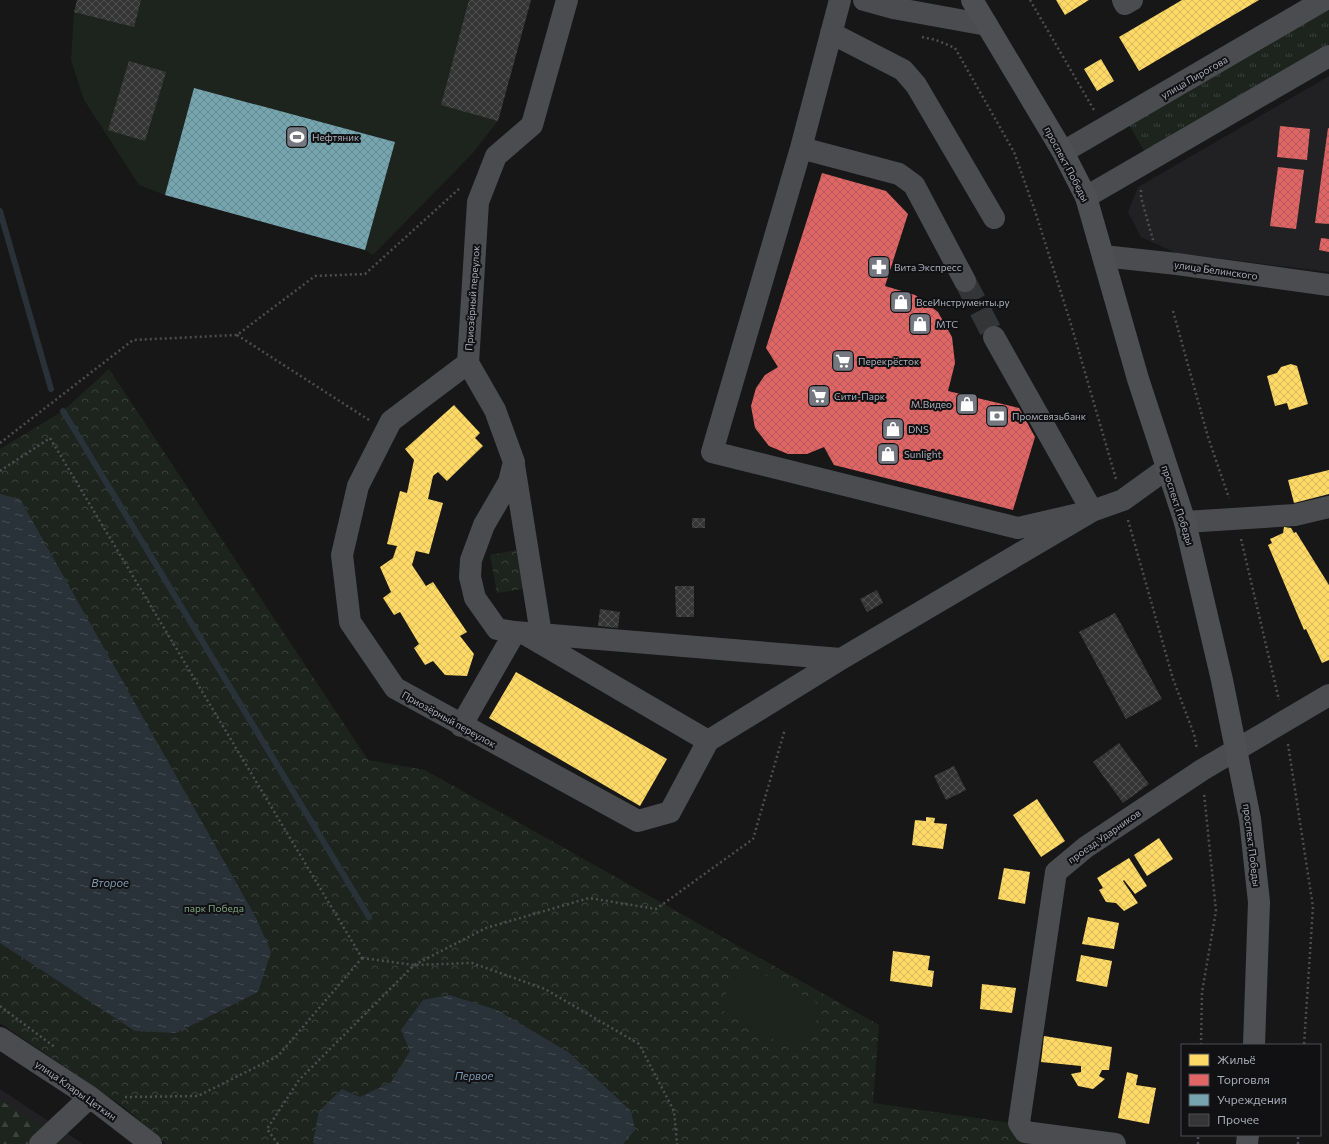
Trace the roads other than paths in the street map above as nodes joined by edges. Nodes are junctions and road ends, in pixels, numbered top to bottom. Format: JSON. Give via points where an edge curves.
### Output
{"nodes":[{"id":1,"x":567,"y":0,"type":"edge"},
{"id":2,"x":840,"y":0,"type":"edge"},
{"id":3,"x":864,"y":0,"type":"edge"},
{"id":4,"x":972,"y":0,"type":"edge"},
{"id":5,"x":1123,"y":0,"type":"edge"},
{"id":6,"x":1132,"y":0,"type":"edge"},
{"id":7,"x":1324,"y":0,"type":"edge"},
{"id":8,"x":987,"y":25,"type":"junction"},
{"id":9,"x":831,"y":33,"type":"junction"},
{"id":10,"x":1329,"y":56,"type":"edge"},
{"id":11,"x":801,"y":148,"type":"junction"},
{"id":12,"x":1063,"y":152,"type":"junction"},
{"id":13,"x":1086,"y":197,"type":"junction"},
{"id":14,"x":994,"y":218,"type":"dead end"},
{"id":15,"x":1103,"y":256,"type":"junction"},
{"id":16,"x":965,"y":281,"type":"tunnel mouth"},
{"id":17,"x":1329,"y":285,"type":"edge"},
{"id":18,"x":994,"y":338,"type":"tunnel mouth"},
{"id":19,"x":468,"y":363,"type":"junction"},
{"id":20,"x":514,"y":463,"type":"junction"},
{"id":21,"x":1166,"y":470,"type":"junction"},
{"id":22,"x":1329,"y":507,"type":"edge"},
{"id":23,"x":1092,"y":511,"type":"junction"},
{"id":24,"x":1185,"y":522,"type":"junction"},
{"id":25,"x":516,"y":632,"type":"junction"},
{"id":26,"x":541,"y":634,"type":"junction"},
{"id":27,"x":841,"y":659,"type":"junction"},
{"id":28,"x":1329,"y":695,"type":"edge"},
{"id":29,"x":462,"y":726,"type":"junction"},
{"id":30,"x":708,"y":741,"type":"junction"},
{"id":31,"x":1235,"y":750,"type":"junction"},
{"id":32,"x":0,"y":1038,"type":"edge"},
{"id":33,"x":1254,"y":1044,"type":"edge"},
{"id":34,"x":90,"y":1097,"type":"junction"},
{"id":35,"x":40,"y":1144,"type":"edge"},
{"id":36,"x":151,"y":1144,"type":"edge"},
{"id":37,"x":1115,"y":1144,"type":"edge"}],
"edges":[{"from":1,"to":19,"type":"street","name":"Приозёрный переулок","via":[[532,124],[496,156],[478,202]]},
{"from":2,"to":9,"type":"street"},
{"from":3,"to":8,"type":"street","via":[[893,8]]},
{"from":4,"to":8,"type":"main road","name":"проспект Победы"},
{"from":5,"to":6,"type":"street","via":[[1125,4]]},
{"from":7,"to":12,"type":"street","name":"улица Пирогова"},
{"from":8,"to":12,"type":"main road","name":"проспект Победы"},
{"from":9,"to":11,"type":"street"},
{"from":9,"to":14,"type":"street","via":[[903,70],[916,85]]},
{"from":10,"to":13,"type":"street"},
{"from":11,"to":16,"type":"street","via":[[899,174],[914,185]]},
{"from":11,"to":23,"type":"street","via":[[712,452],[1018,528]]},
{"from":12,"to":13,"type":"main road","name":"проспект Победы"},
{"from":13,"to":15,"type":"main road","name":"проспект Победы"},
{"from":15,"to":17,"type":"street","name":"улица Белинского"},
{"from":15,"to":21,"type":"main road","name":"проспект Победы"},
{"from":18,"to":23,"type":"street"},
{"from":19,"to":20,"type":"street","via":[[495,410]]},
{"from":19,"to":29,"type":"street","name":"Приозёрный переулок","via":[[391,421],[358,486],[342,555],[350,622],[395,688]]},
{"from":20,"to":25,"type":"street","via":[[508,482],[484,525],[471,560],[470,577],[475,598],[497,629]]},
{"from":20,"to":26,"type":"street"},
{"from":21,"to":23,"type":"street","via":[[1122,500]]},
{"from":21,"to":24,"type":"main road","name":"проспект Победы"},
{"from":22,"to":24,"type":"street","via":[[1295,516]]},
{"from":23,"to":27,"type":"street"},
{"from":24,"to":31,"type":"main road","name":"проспект Победы","via":[[1221,673]]},
{"from":25,"to":26,"type":"street"},
{"from":25,"to":29,"type":"street"},
{"from":25,"to":30,"type":"street","via":[[525,634]]},
{"from":26,"to":27,"type":"street"},
{"from":27,"to":30,"type":"street"},
{"from":28,"to":31,"type":"street","name":"проезд Ударников"},
{"from":29,"to":30,"type":"street","name":"Приозёрный переулок","via":[[638,821],[670,812]]},
{"from":31,"to":33,"type":"main road","name":"проспект Победы","via":[[1250,818],[1259,902]]},
{"from":31,"to":37,"type":"street","name":"проезд Ударников","via":[[1086,847],[1056,872],[1019,1123],[1025,1132]]},
{"from":32,"to":34,"type":"street","name":"улица Клары Цеткин"},
{"from":34,"to":35,"type":"street"},
{"from":34,"to":36,"type":"street","name":"улица Клары Цеткин"}]}
